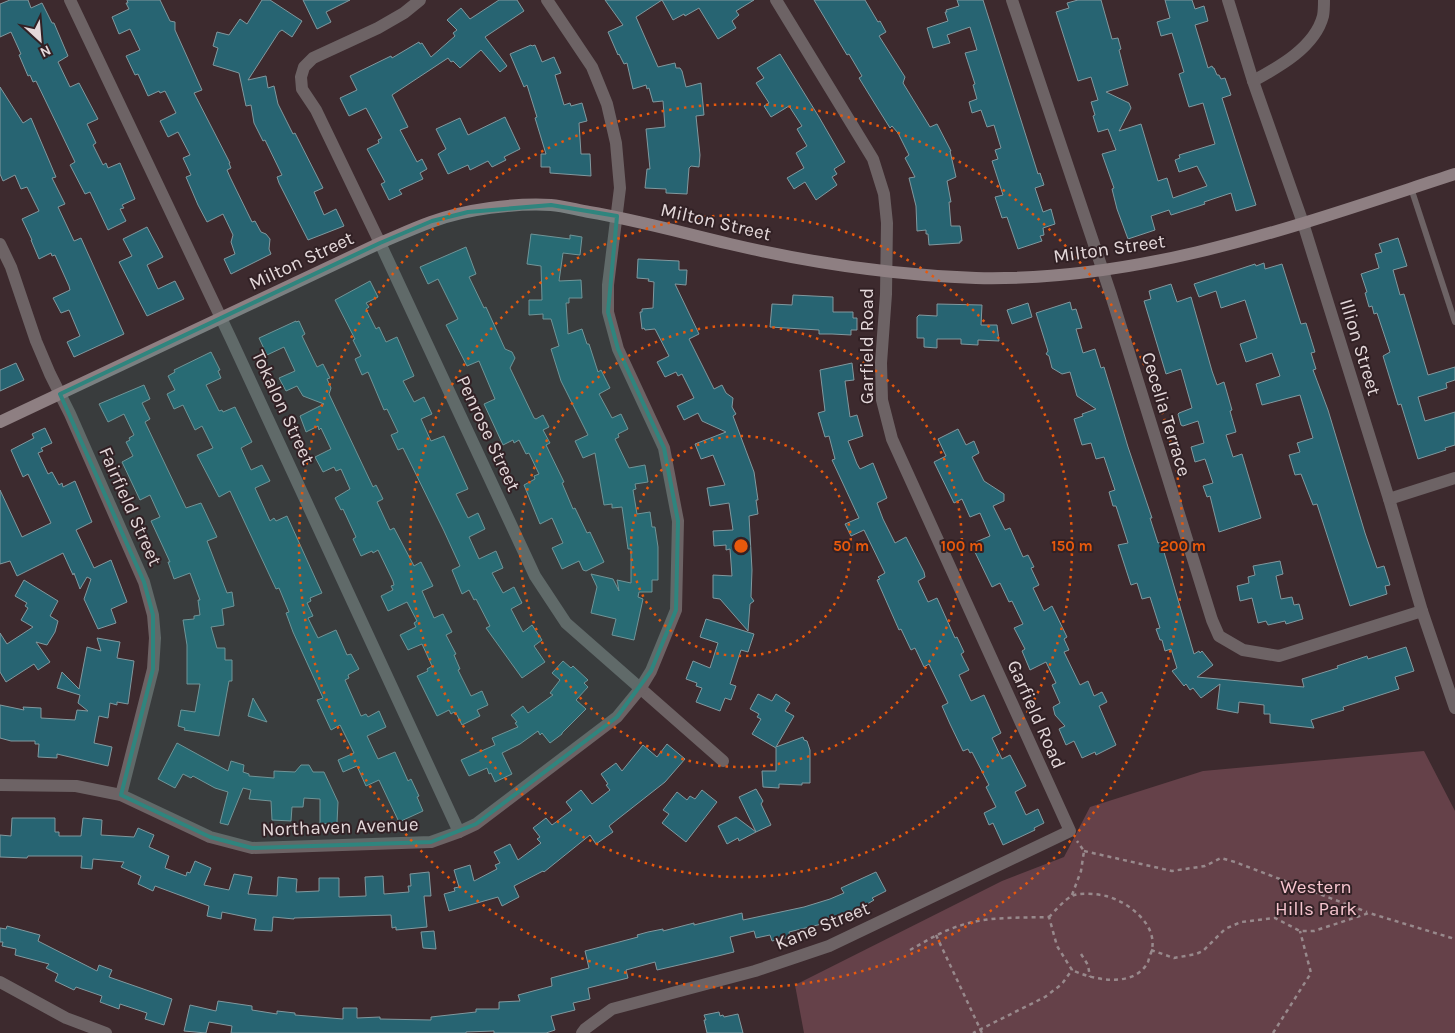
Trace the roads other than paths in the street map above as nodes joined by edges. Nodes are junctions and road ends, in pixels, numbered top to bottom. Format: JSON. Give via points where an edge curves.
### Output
{"nodes":[{"id":1,"x":70,"y":0,"type":"edge"},
{"id":2,"x":420,"y":0,"type":"edge"},
{"id":3,"x":547,"y":0,"type":"edge"},
{"id":4,"x":776,"y":0,"type":"edge"},
{"id":5,"x":1012,"y":0,"type":"edge"},
{"id":6,"x":1228,"y":0,"type":"edge"},
{"id":7,"x":1324,"y":0,"type":"edge"},
{"id":8,"x":1253,"y":81,"type":"junction"},
{"id":9,"x":1455,"y":174,"type":"edge"},
{"id":10,"x":1411,"y":188,"type":"junction"},
{"id":11,"x":616,"y":216,"type":"junction"},
{"id":12,"x":1303,"y":224,"type":"junction"},
{"id":13,"x":380,"y":243,"type":"junction"},
{"id":14,"x":0,"y":244,"type":"edge"},
{"id":15,"x":1102,"y":270,"type":"junction"},
{"id":16,"x":885,"y":272,"type":"junction"},
{"id":17,"x":221,"y":317,"type":"junction"},
{"id":18,"x":1455,"y":322,"type":"edge"},
{"id":19,"x":60,"y":394,"type":"junction"},
{"id":20,"x":0,"y":422,"type":"edge"},
{"id":21,"x":1455,"y":478,"type":"edge"},
{"id":22,"x":1389,"y":499,"type":"junction"},
{"id":23,"x":1422,"y":611,"type":"junction"},
{"id":24,"x":640,"y":689,"type":"junction"},
{"id":25,"x":1455,"y":708,"type":"edge"},
{"id":26,"x":722,"y":761,"type":"dead end"},
{"id":27,"x":0,"y":785,"type":"edge"},
{"id":28,"x":121,"y":795,"type":"junction"},
{"id":29,"x":1070,"y":831,"type":"joint"},
{"id":30,"x":459,"y":832,"type":"junction"},
{"id":31,"x":0,"y":982,"type":"edge"},
{"id":32,"x":106,"y":1033,"type":"edge"},
{"id":33,"x":582,"y":1033,"type":"edge"}],
"edges":[{"from":1,"to":17,"type":"street","name":"Tokalon Street"},
{"from":2,"to":13,"type":"street","name":"Penrose Street","via":[[378,28],[313,58],[304,67],[301,77],[302,89],[316,110]]},
{"from":3,"to":11,"type":"street","name":"Northaven Avenue","via":[[592,67],[606,104],[616,143],[620,188]]},
{"from":4,"to":16,"type":"street","name":"Garfield Road","via":[[872,159],[884,194]]},
{"from":5,"to":15,"type":"street","name":"Cecelia Terrace"},
{"from":6,"to":8,"type":"street","name":"Illion Street"},
{"from":7,"to":8,"type":"street","via":[[1314,35],[1286,63]]},
{"from":8,"to":12,"type":"street","name":"Illion Street"},
{"from":9,"to":10,"type":"main road","name":"Milton Street"},
{"from":10,"to":12,"type":"main road","name":"Milton Street"},
{"from":10,"to":18,"type":"lane"},
{"from":11,"to":13,"type":"main road","name":"Milton Street","via":[[551,205],[503,206],[432,221]]},
{"from":11,"to":16,"type":"main road","name":"Milton Street","via":[[784,256]]},
{"from":11,"to":24,"type":"street","name":"Northaven Avenue","via":[[608,312],[618,349],[664,448],[678,521],[676,610],[651,671]]},
{"from":12,"to":15,"type":"main road","name":"Milton Street","via":[[1202,252]]},
{"from":12,"to":22,"type":"street","name":"Illion Street"},
{"from":13,"to":17,"type":"main road","name":"Milton Street"},
{"from":13,"to":24,"type":"street","name":"Penrose Street","via":[[534,576],[566,623]]},
{"from":14,"to":19,"type":"street","name":"Fairfield Street","via":[[12,268],[36,341]]},
{"from":15,"to":16,"type":"main road","name":"Milton Street","via":[[980,278]]},
{"from":15,"to":23,"type":"street","name":"Cecelia Terrace","via":[[1219,636],[1243,650],[1279,656]]},
{"from":16,"to":29,"type":"street","name":"Garfield Road","via":[[882,400],[892,439]]},
{"from":17,"to":19,"type":"main road","name":"Milton Street"},
{"from":17,"to":30,"type":"street","name":"Tokalon Street"},
{"from":19,"to":20,"type":"main road","name":"Milton Street"},
{"from":19,"to":28,"type":"street","name":"Fairfield Street","via":[[144,582],[153,615],[153,669]]},
{"from":21,"to":22,"type":"street"},
{"from":22,"to":23,"type":"street","name":"Illion Street"},
{"from":23,"to":25,"type":"street","name":"Illion Street"},
{"from":24,"to":26,"type":"street","name":"Penrose Street"},
{"from":24,"to":30,"type":"street","name":"Northaven Avenue","via":[[617,717],[476,824]]},
{"from":27,"to":28,"type":"street","name":"Northaven Avenue","via":[[76,786]]},
{"from":28,"to":30,"type":"street","name":"Northaven Avenue","via":[[210,838],[252,848],[430,842]]},
{"from":29,"to":33,"type":"street","name":"Kane Street","via":[[829,946],[755,971],[612,1010]]},
{"from":31,"to":32,"type":"street","via":[[66,1018]]}]}
